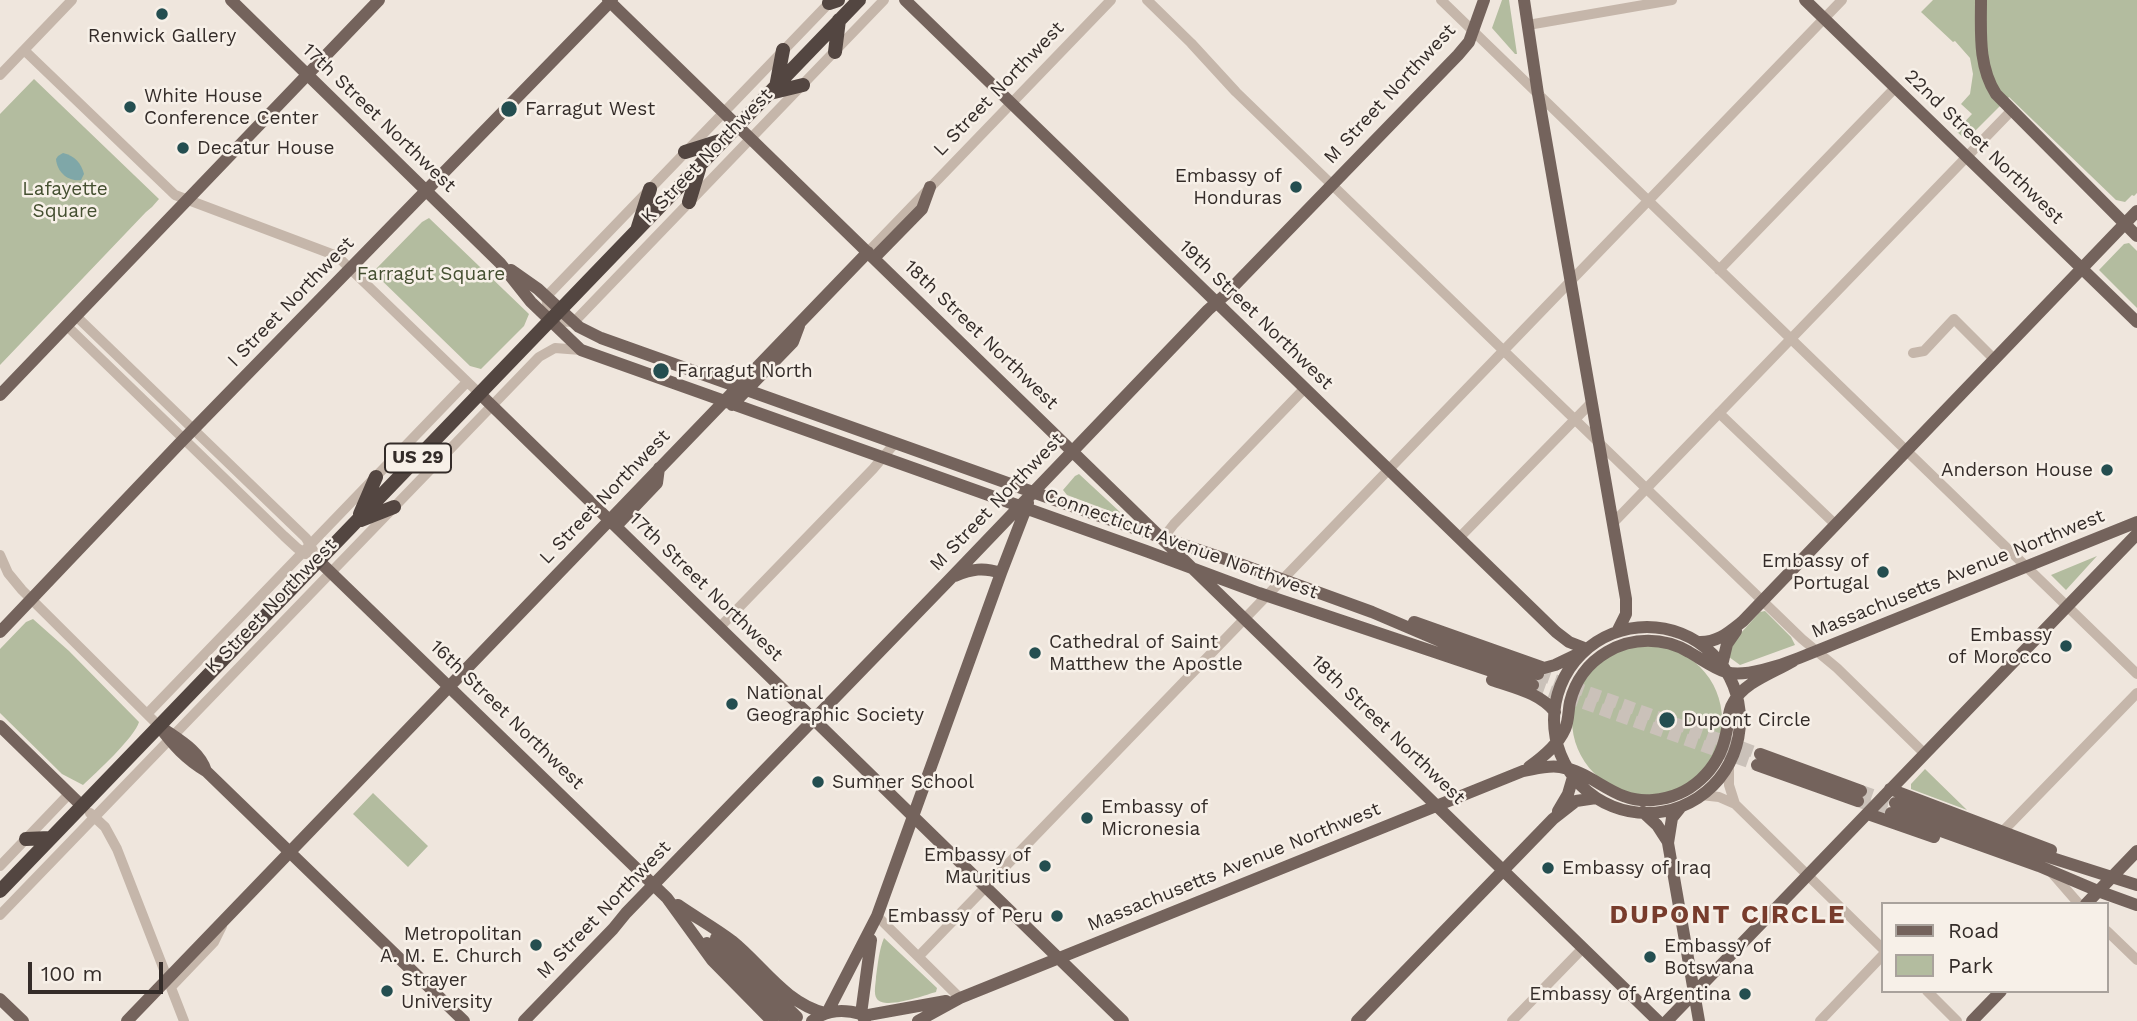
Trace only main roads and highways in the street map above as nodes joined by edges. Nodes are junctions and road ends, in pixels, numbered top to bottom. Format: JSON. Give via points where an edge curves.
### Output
{"nodes":[{"id":1,"x":231,"y":0,"type":"edge"},
{"id":2,"x":379,"y":0,"type":"edge"},
{"id":3,"x":859,"y":0,"type":"edge"},
{"id":4,"x":905,"y":0,"type":"edge"},
{"id":5,"x":1483,"y":0,"type":"edge"},
{"id":6,"x":1524,"y":0,"type":"edge"},
{"id":7,"x":1805,"y":0,"type":"edge"},
{"id":8,"x":1981,"y":0,"type":"edge"},
{"id":9,"x":610,"y":1,"type":"edge"},
{"id":10,"x":839,"y":20,"type":"junction"},
{"id":11,"x":783,"y":50,"type":"road end"},
{"id":12,"x":835,"y":52,"type":"road end"},
{"id":13,"x":307,"y":75,"type":"junction"},
{"id":14,"x":803,"y":85,"type":"road end"},
{"id":15,"x":772,"y":90,"type":"junction"},
{"id":16,"x":738,"y":126,"type":"junction"},
{"id":17,"x":724,"y":140,"type":"junction"},
{"id":18,"x":685,"y":152,"type":"road end"},
{"id":19,"x":700,"y":165,"type":"junction"},
{"id":20,"x":930,"y":187,"type":"road end"},
{"id":21,"x":650,"y":189,"type":"road end"},
{"id":22,"x":426,"y":191,"type":"junction"},
{"id":23,"x":689,"y":202,"type":"road end"},
{"id":24,"x":2137,"y":211,"type":"edge"},
{"id":25,"x":2126,"y":223,"type":"junction"},
{"id":26,"x":636,"y":232,"type":"junction"},
{"id":27,"x":2137,"y":236,"type":"edge"},
{"id":28,"x":871,"y":255,"type":"junction"},
{"id":29,"x":500,"y":263,"type":"junction"},
{"id":30,"x":2082,"y":268,"type":"junction"},
{"id":31,"x":1216,"y":303,"type":"junction"},
{"id":32,"x":555,"y":315,"type":"junction"},
{"id":33,"x":2137,"y":323,"type":"edge"},
{"id":34,"x":742,"y":388,"type":"junction"},
{"id":35,"x":480,"y":394,"type":"junction"},
{"id":36,"x":0,"y":395,"type":"edge"},
{"id":37,"x":728,"y":403,"type":"junction"},
{"id":38,"x":1073,"y":451,"type":"junction"},
{"id":39,"x":376,"y":477,"type":"road end"},
{"id":40,"x":1033,"y":492,"type":"junction"},
{"id":41,"x":394,"y":507,"type":"road end"},
{"id":42,"x":1023,"y":508,"type":"junction"},
{"id":43,"x":356,"y":522,"type":"junction"},
{"id":44,"x":2137,"y":522,"type":"edge"},
{"id":45,"x":612,"y":523,"type":"junction"},
{"id":46,"x":2137,"y":534,"type":"edge"},
{"id":47,"x":1163,"y":538,"type":"junction"},
{"id":48,"x":319,"y":561,"type":"junction"},
{"id":49,"x":1195,"y":570,"type":"junction"},
{"id":50,"x":1001,"y":573,"type":"junction"},
{"id":51,"x":951,"y":578,"type":"junction"},
{"id":52,"x":1626,"y":599,"type":"junction"},
{"id":53,"x":1372,"y":612,"type":"junction"},
{"id":54,"x":1743,"y":621,"type":"junction"},
{"id":55,"x":1351,"y":626,"type":"junction"},
{"id":56,"x":1647,"y":627,"type":"junction"},
{"id":57,"x":0,"y":632,"type":"edge"},
{"id":58,"x":1617,"y":632,"type":"junction"},
{"id":59,"x":1698,"y":642,"type":"junction"},
{"id":60,"x":1584,"y":650,"type":"junction"},
{"id":61,"x":1793,"y":661,"type":"junction"},
{"id":62,"x":1724,"y":669,"type":"junction"},
{"id":63,"x":452,"y":689,"type":"junction"},
{"id":64,"x":1737,"y":696,"type":"junction"},
{"id":65,"x":1556,"y":712,"type":"junction"},
{"id":66,"x":817,"y":722,"type":"junction"},
{"id":67,"x":0,"y":726,"type":"edge"},
{"id":68,"x":159,"y":726,"type":"junction"},
{"id":69,"x":1557,"y":741,"type":"junction"},
{"id":70,"x":1758,"y":760,"type":"tunnel mouth"},
{"id":71,"x":1523,"y":771,"type":"junction"},
{"id":72,"x":1570,"y":773,"type":"junction"},
{"id":73,"x":1891,"y":789,"type":"junction"},
{"id":74,"x":1860,"y":796,"type":"tunnel mouth"},
{"id":75,"x":1597,"y":798,"type":"junction"},
{"id":76,"x":1437,"y":805,"type":"junction"},
{"id":77,"x":82,"y":806,"type":"junction"},
{"id":78,"x":1683,"y":806,"type":"junction"},
{"id":79,"x":1643,"y":812,"type":"junction"},
{"id":80,"x":1868,"y":814,"type":"junction"},
{"id":81,"x":913,"y":815,"type":"junction"},
{"id":82,"x":1553,"y":819,"type":"junction"},
{"id":83,"x":50,"y":838,"type":"junction"},
{"id":84,"x":26,"y":839,"type":"road end"},
{"id":85,"x":1668,"y":843,"type":"junction"},
{"id":86,"x":2137,"y":851,"type":"edge"},
{"id":87,"x":293,"y":855,"type":"junction"},
{"id":88,"x":2082,"y":866,"type":"junction"},
{"id":89,"x":1503,"y":870,"type":"junction"},
{"id":90,"x":0,"y":872,"type":"edge"},
{"id":91,"x":19,"y":872,"type":"junction"},
{"id":92,"x":2051,"y":872,"type":"junction"},
{"id":93,"x":2112,"y":876,"type":"junction"},
{"id":94,"x":2137,"y":885,"type":"edge"},
{"id":95,"x":0,"y":891,"type":"edge"},
{"id":96,"x":660,"y":891,"type":"junction"},
{"id":97,"x":2098,"y":891,"type":"junction"},
{"id":98,"x":2088,"y":902,"type":"edge"},
{"id":99,"x":2137,"y":905,"type":"edge"},
{"id":100,"x":877,"y":916,"type":"junction"},
{"id":101,"x":690,"y":919,"type":"junction"},
{"id":102,"x":1059,"y":958,"type":"junction"},
{"id":103,"x":1695,"y":992,"type":"junction"},
{"id":104,"x":1999,"y":993,"type":"edge"},
{"id":105,"x":960,"y":998,"type":"junction"},
{"id":106,"x":0,"y":999,"type":"edge"},
{"id":107,"x":826,"y":1013,"type":"junction"},
{"id":108,"x":863,"y":1017,"type":"edge"},
{"id":109,"x":131,"y":1018,"type":"edge"},
{"id":110,"x":770,"y":1018,"type":"edge"},
{"id":111,"x":792,"y":1019,"type":"edge"},
{"id":112,"x":23,"y":1021,"type":"edge"},
{"id":113,"x":464,"y":1021,"type":"edge"},
{"id":114,"x":524,"y":1021,"type":"edge"},
{"id":115,"x":812,"y":1021,"type":"edge"},
{"id":116,"x":918,"y":1021,"type":"edge"},
{"id":117,"x":1123,"y":1021,"type":"edge"},
{"id":118,"x":1357,"y":1021,"type":"edge"},
{"id":119,"x":1658,"y":1021,"type":"edge"},
{"id":120,"x":1667,"y":1021,"type":"edge"},
{"id":121,"x":1699,"y":1021,"type":"edge"},
{"id":122,"x":1972,"y":1021,"type":"edge"}],
"edges":[{"from":1,"to":13,"type":"main road","name":"17th Street Northwest"},
{"from":2,"to":13,"type":"main road"},
{"from":3,"to":10,"type":"highway","name":"K Street Northwest","number":"US 29"},
{"from":4,"to":31,"type":"main road","name":"19th Street Northwest"},
{"from":5,"to":31,"type":"main road","name":"M Street Northwest","via":[[1474,32],[1463,49]]},
{"from":6,"to":52,"type":"main road"},
{"from":7,"to":30,"type":"main road","name":"22nd Street Northwest"},
{"from":8,"to":25,"type":"main road","via":[[1981,52],[1991,87]]},
{"from":9,"to":16,"type":"main road","name":"18th Street Northwest"},
{"from":9,"to":22,"type":"main road","name":"I Street Northwest"},
{"from":10,"to":12,"type":"highway"},
{"from":10,"to":15,"type":"highway","name":"K Street Northwest","number":"US 29"},
{"from":11,"to":15,"type":"highway"},
{"from":13,"to":22,"type":"main road","name":"17th Street Northwest"},
{"from":13,"to":36,"type":"main road"},
{"from":14,"to":15,"type":"highway"},
{"from":15,"to":16,"type":"highway","name":"K Street Northwest","number":"US 29"},
{"from":16,"to":17,"type":"highway","name":"K Street Northwest","number":"US 29"},
{"from":16,"to":28,"type":"main road","name":"18th Street Northwest"},
{"from":17,"to":18,"type":"highway"},
{"from":17,"to":19,"type":"highway","name":"K Street Northwest","number":"US 29"},
{"from":19,"to":23,"type":"highway"},
{"from":19,"to":26,"type":"highway","name":"K Street Northwest","number":"US 29"},
{"from":20,"to":28,"type":"main road","name":"L Street Northwest","via":[[922,209]]},
{"from":21,"to":26,"type":"highway"},
{"from":22,"to":29,"type":"main road","name":"17th Street Northwest"},
{"from":22,"to":57,"type":"main road","name":"I Street Northwest"},
{"from":24,"to":25,"type":"main road"},
{"from":25,"to":27,"type":"main road"},
{"from":25,"to":30,"type":"main road"},
{"from":26,"to":32,"type":"highway","name":"K Street Northwest","number":"US 29"},
{"from":28,"to":34,"type":"main road","name":"L Street Northwest","via":[[800,322]]},
{"from":28,"to":38,"type":"main road","name":"18th Street Northwest"},
{"from":29,"to":32,"type":"main road","name":"17th Street Northwest","via":[[531,302]]},
{"from":29,"to":32,"type":"main road","name":"17th Street Northwest","via":[[547,297]]},
{"from":30,"to":33,"type":"main road","name":"22nd Street Northwest"},
{"from":30,"to":54,"type":"main road"},
{"from":31,"to":38,"type":"main road","name":"M Street Northwest"},
{"from":31,"to":60,"type":"main road","name":"19th Street Northwest","via":[[1556,632]]},
{"from":32,"to":34,"type":"main road","name":"Connecticut Avenue Northwest","via":[[601,338]]},
{"from":32,"to":35,"type":"highway","name":"K Street Northwest","number":"US 29"},
{"from":32,"to":37,"type":"main road","name":"Connecticut Avenue Northwest","via":[[581,350]]},
{"from":34,"to":37,"type":"main road","name":"L Street Northwest"},
{"from":34,"to":40,"type":"main road","name":"Connecticut Avenue Northwest"},
{"from":35,"to":43,"type":"highway","name":"K Street Northwest","number":"US 29"},
{"from":35,"to":45,"type":"main road","name":"17th Street Northwest"},
{"from":37,"to":42,"type":"main road","name":"Connecticut Avenue Northwest"},
{"from":37,"to":45,"type":"main road","name":"L Street Northwest","via":[[659,468]]},
{"from":38,"to":40,"type":"main road","name":"M Street Northwest"},
{"from":38,"to":47,"type":"main road","name":"18th Street Northwest"},
{"from":39,"to":43,"type":"highway"},
{"from":40,"to":42,"type":"main road","name":"M Street Northwest"},
{"from":40,"to":47,"type":"main road","name":"Connecticut Avenue Northwest"},
{"from":41,"to":43,"type":"highway"},
{"from":42,"to":49,"type":"main road","name":"Connecticut Avenue Northwest"},
{"from":42,"to":50,"type":"main road"},
{"from":42,"to":51,"type":"main road","name":"M Street Northwest"},
{"from":43,"to":48,"type":"highway","name":"K Street Northwest","number":"US 29"},
{"from":44,"to":61,"type":"main road","name":"Massachusetts Avenue Northwest"},
{"from":45,"to":63,"type":"main road","name":"L Street Northwest"},
{"from":45,"to":66,"type":"main road","name":"17th Street Northwest"},
{"from":46,"to":73,"type":"main road"},
{"from":47,"to":49,"type":"main road","name":"18th Street Northwest"},
{"from":47,"to":53,"type":"main road","name":"Connecticut Avenue Northwest"},
{"from":48,"to":63,"type":"main road","name":"16th Street Northwest"},
{"from":48,"to":68,"type":"highway","name":"K Street Northwest","number":"US 29"},
{"from":49,"to":55,"type":"main road","name":"Connecticut Avenue Northwest"},
{"from":49,"to":76,"type":"main road","name":"18th Street Northwest"},
{"from":50,"to":51,"type":"main road","via":[[977,568]]},
{"from":50,"to":81,"type":"main road"},
{"from":51,"to":66,"type":"main road","name":"M Street Northwest"},
{"from":52,"to":56,"type":"main road"},
{"from":52,"to":58,"type":"main road","via":[[1626,614]]},
{"from":53,"to":55,"type":"main road","name":"Connecticut Avenue Northwest","via":[[1535,680]]},
{"from":53,"to":60,"type":"main road","via":[[1408,619],[1544,668]]},
{"from":54,"to":59,"type":"main road","via":[[1720,639]]},
{"from":54,"to":62,"type":"main road","via":[[1727,644]]},
{"from":55,"to":65,"type":"main road","via":[[1535,695]]},
{"from":56,"to":58,"type":"main road"},
{"from":56,"to":59,"type":"main road"},
{"from":58,"to":60,"type":"main road"},
{"from":59,"to":62,"type":"main road"},
{"from":60,"to":65,"type":"main road","via":[[1563,682]]},
{"from":61,"to":62,"type":"main road","name":"Massachusetts Avenue Northwest","via":[[1749,673]]},
{"from":61,"to":64,"type":"main road","name":"Massachusetts Avenue Northwest"},
{"from":62,"to":64,"type":"main road"},
{"from":62,"to":69,"type":"main road","via":[[1671,644],[1643,641],[1618,647],[1594,661],[1581,677]]},
{"from":63,"to":87,"type":"main road","name":"L Street Northwest","via":[[359,781]]},
{"from":63,"to":96,"type":"main road","name":"16th Street Northwest"},
{"from":64,"to":72,"type":"main road","via":[[1718,756],[1705,776],[1683,793],[1654,800],[1628,798]]},
{"from":64,"to":78,"type":"main road","via":[[1740,733],[1729,765],[1716,783]]},
{"from":65,"to":69,"type":"main road"},
{"from":66,"to":81,"type":"main road","name":"17th Street Northwest"},
{"from":66,"to":96,"type":"main road","name":"M Street Northwest","via":[[754,781]]},
{"from":67,"to":77,"type":"main road"},
{"from":68,"to":77,"type":"highway","name":"K Street Northwest","number":"US 29"},
{"from":68,"to":87,"type":"main road","via":[[190,762],[206,771]]},
{"from":69,"to":71,"type":"main road","name":"Massachusetts Avenue Northwest"},
{"from":69,"to":72,"type":"main road"},
{"from":70,"to":74,"type":"main road"},
{"from":71,"to":72,"type":"main road","name":"Massachusetts Avenue Northwest","via":[[1551,766]]},
{"from":71,"to":76,"type":"main road","name":"Massachusetts Avenue Northwest"},
{"from":72,"to":75,"type":"main road"},
{"from":72,"to":82,"type":"main road","via":[[1568,794]]},
{"from":73,"to":80,"type":"main road"},
{"from":73,"to":88,"type":"main road","via":[[2004,830]]},
{"from":75,"to":79,"type":"main road"},
{"from":75,"to":82,"type":"main road","via":[[1576,801]]},
{"from":76,"to":89,"type":"main road","name":"18th Street Northwest"},
{"from":76,"to":102,"type":"main road","name":"Massachusetts Avenue Northwest"},
{"from":77,"to":83,"type":"highway","name":"K Street Northwest","number":"US 29"},
{"from":78,"to":79,"type":"main road"},
{"from":78,"to":85,"type":"main road","via":[[1672,818]]},
{"from":79,"to":85,"type":"main road"},
{"from":80,"to":92,"type":"main road","via":[[2022,869]]},
{"from":80,"to":103,"type":"main road"},
{"from":81,"to":100,"type":"main road"},
{"from":81,"to":102,"type":"main road","name":"17th Street Northwest"},
{"from":82,"to":89,"type":"main road"},
{"from":83,"to":84,"type":"highway"},
{"from":83,"to":91,"type":"highway","name":"K Street Northwest","number":"US 29"},
{"from":85,"to":103,"type":"main road"},
{"from":86,"to":93,"type":"main road"},
{"from":87,"to":109,"type":"main road","name":"L Street Northwest"},
{"from":87,"to":113,"type":"main road"},
{"from":88,"to":92,"type":"main road","via":[[1893,808]]},
{"from":88,"to":93,"type":"main road"},
{"from":89,"to":118,"type":"main road"},
{"from":89,"to":119,"type":"main road","name":"18th Street Northwest"},
{"from":90,"to":91,"type":"highway"},
{"from":91,"to":95,"type":"highway","name":"K Street Northwest","number":"US 29"},
{"from":92,"to":97,"type":"main road"},
{"from":93,"to":94,"type":"main road"},
{"from":93,"to":97,"type":"main road"},
{"from":96,"to":101,"type":"main road","name":"16th Street Northwest"},
{"from":96,"to":114,"type":"main road","name":"M Street Northwest","via":[[625,913]]},
{"from":97,"to":98,"type":"main road"},
{"from":97,"to":99,"type":"main road"},
{"from":100,"to":107,"type":"main road"},
{"from":100,"to":108,"type":"main road","via":[[868,951]]},
{"from":101,"to":107,"type":"main road","name":"16th Street Northwest","via":[[733,942],[797,1001]]},
{"from":101,"to":110,"type":"main road","name":"16th Street Northwest","via":[[712,960]]},
{"from":101,"to":111,"type":"main road","name":"16th Street Northwest"},
{"from":102,"to":105,"type":"main road","name":"Massachusetts Avenue Northwest"},
{"from":102,"to":117,"type":"main road","name":"17th Street Northwest"},
{"from":103,"to":120,"type":"main road"},
{"from":103,"to":121,"type":"main road"},
{"from":104,"to":122,"type":"main road"},
{"from":105,"to":108,"type":"main road","name":"Massachusetts Avenue Northwest"},
{"from":105,"to":116,"type":"main road","name":"Massachusetts Avenue Northwest"},
{"from":106,"to":112,"type":"main road"},
{"from":107,"to":108,"type":"main road","name":"Massachusetts Avenue Northwest","via":[[852,1011]]},
{"from":107,"to":115,"type":"main road"}]}
